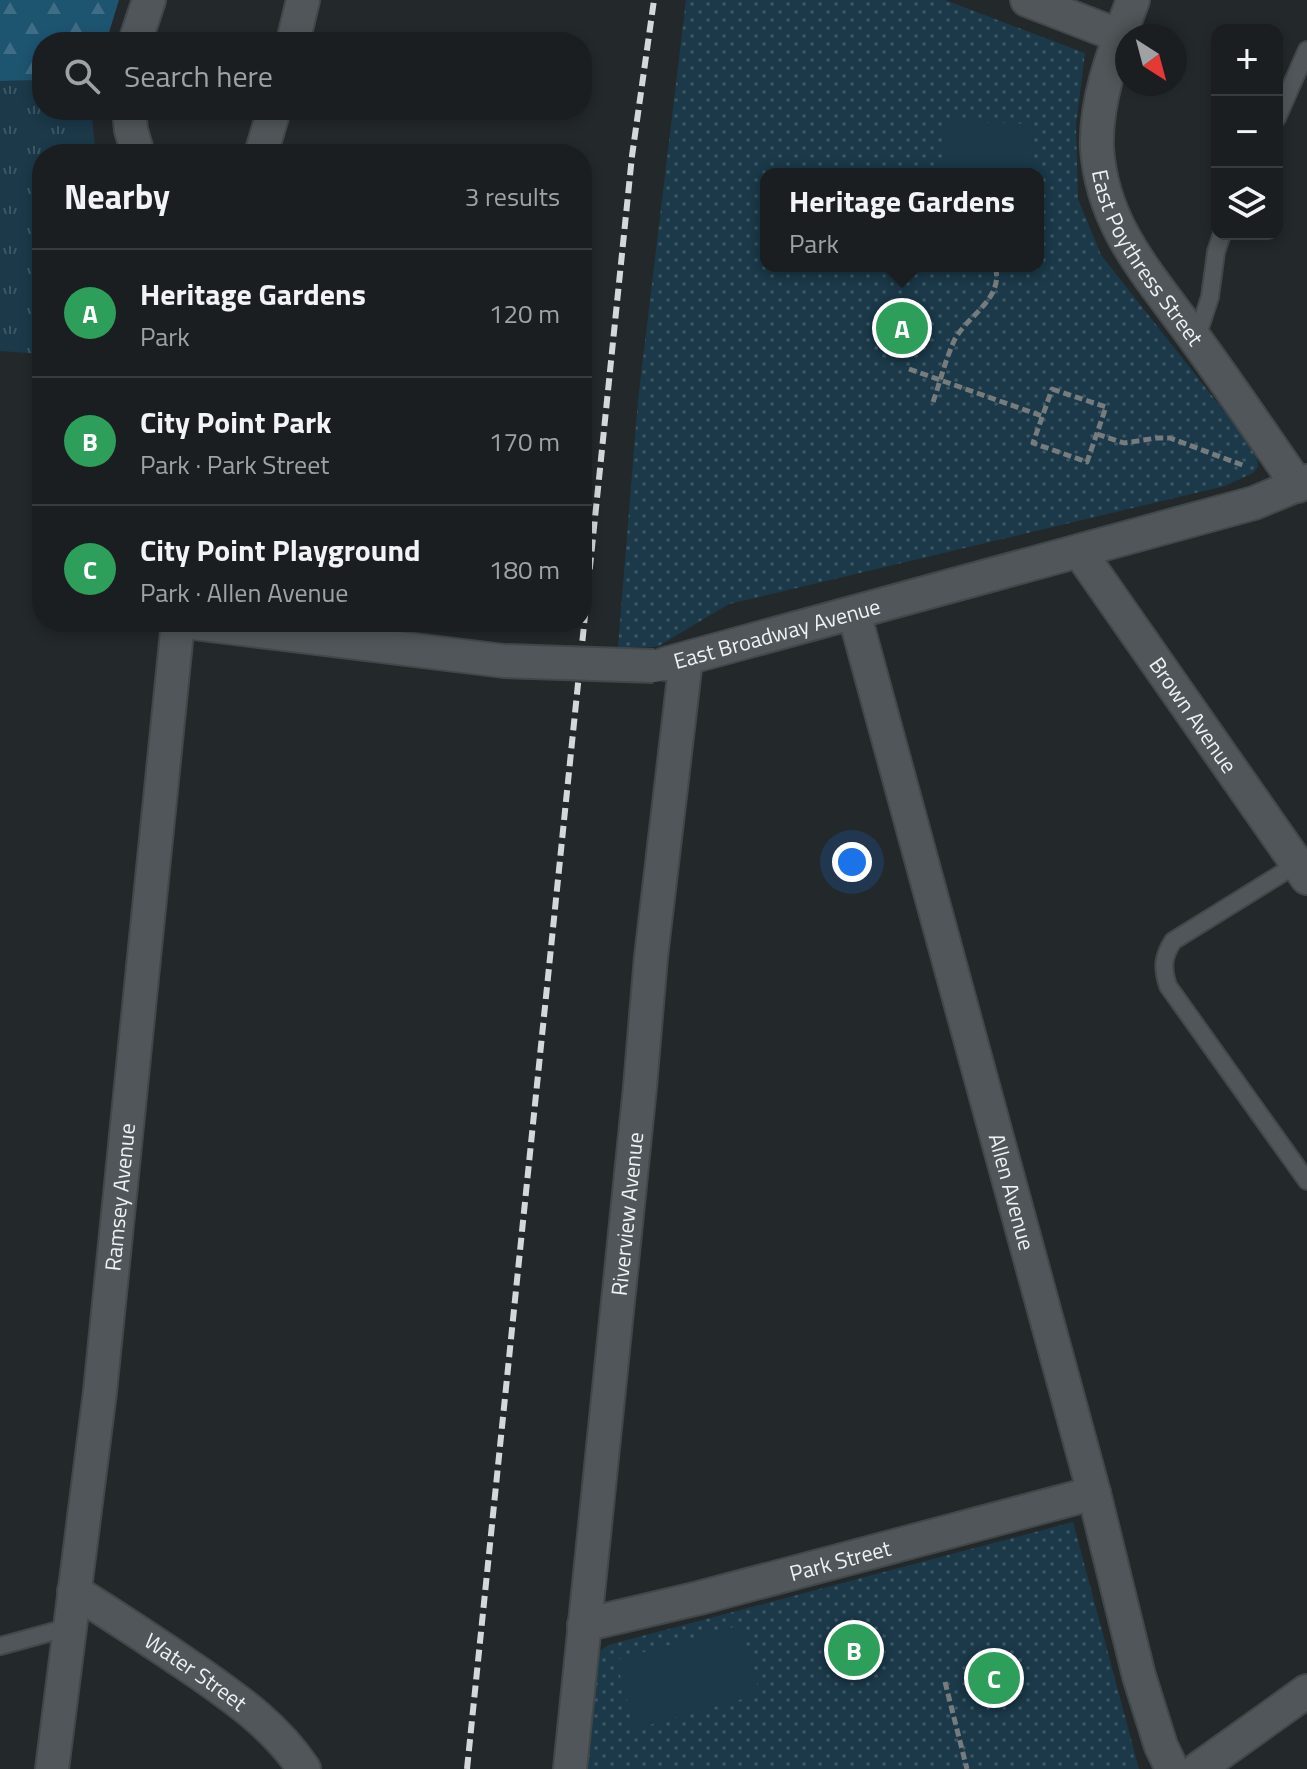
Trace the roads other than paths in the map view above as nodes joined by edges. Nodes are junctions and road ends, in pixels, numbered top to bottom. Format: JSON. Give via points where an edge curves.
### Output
{"nodes":[{"id":1,"x":149,"y":0,"type":"edge"},
{"id":2,"x":303,"y":0,"type":"edge"},
{"id":3,"x":1027,"y":0,"type":"edge"},
{"id":4,"x":1133,"y":0,"type":"edge"},
{"id":5,"x":1124,"y":24,"type":"edge"},
{"id":6,"x":138,"y":32,"type":"edge"},
{"id":7,"x":295,"y":32,"type":"edge"},
{"id":8,"x":1115,"y":34,"type":"edge"},
{"id":9,"x":1307,"y":50,"type":"edge"},
{"id":10,"x":1115,"y":53,"type":"edge"},
{"id":11,"x":1283,"y":104,"type":"edge"},
{"id":12,"x":130,"y":120,"type":"edge"},
{"id":13,"x":271,"y":120,"type":"edge"},
{"id":14,"x":135,"y":144,"type":"edge"},
{"id":15,"x":264,"y":144,"type":"edge"},
{"id":16,"x":1220,"y":240,"type":"edge"},
{"id":17,"x":1196,"y":340,"type":"junction"},
{"id":18,"x":1304,"y":490,"type":"edge"},
{"id":19,"x":1079,"y":551,"type":"junction"},
{"id":20,"x":854,"y":613,"type":"junction"},
{"id":21,"x":177,"y":632,"type":"edge"},
{"id":22,"x":267,"y":632,"type":"edge"},
{"id":23,"x":686,"y":660,"type":"junction"},
{"id":24,"x":1302,"y":871,"type":"edge"},
{"id":25,"x":1307,"y":1181,"type":"edge"},
{"id":26,"x":1094,"y":1493,"type":"junction"},
{"id":27,"x":74,"y":1591,"type":"junction"},
{"id":28,"x":584,"y":1625,"type":"junction"},
{"id":29,"x":70,"y":1627,"type":"junction"},
{"id":30,"x":0,"y":1646,"type":"edge"},
{"id":31,"x":1307,"y":1691,"type":"edge"},
{"id":32,"x":52,"y":1769,"type":"edge"},
{"id":33,"x":304,"y":1769,"type":"edge"},
{"id":34,"x":570,"y":1769,"type":"edge"},
{"id":35,"x":1172,"y":1769,"type":"edge"},
{"id":36,"x":1198,"y":1769,"type":"edge"}],
"edges":[{"from":1,"to":6,"type":"street"},
{"from":2,"to":7,"type":"street"},
{"from":3,"to":8,"type":"street"},
{"from":4,"to":5,"type":"street","name":"East Poythress Street"},
{"from":9,"to":11,"type":"lane"},
{"from":10,"to":17,"type":"street","name":"East Poythress Street","via":[[1099,108],[1103,186],[1130,251]]},
{"from":12,"to":14,"type":"street"},
{"from":13,"to":15,"type":"street"},
{"from":16,"to":17,"type":"lane"},
{"from":17,"to":18,"type":"street","name":"East Poythress Street"},
{"from":18,"to":19,"type":"street","name":"East Broadway Avenue"},
{"from":19,"to":20,"type":"street","name":"East Broadway Avenue"},
{"from":19,"to":24,"type":"street","name":"Brown Avenue"},
{"from":20,"to":23,"type":"street","name":"East Broadway Avenue"},
{"from":20,"to":26,"type":"street","name":"Allen Avenue"},
{"from":21,"to":27,"type":"street","name":"Ramsey Avenue","via":[[100,1392]]},
{"from":22,"to":23,"type":"street","name":"East Broadway Avenue","bridge":true,"via":[[504,661],[654,666]]},
{"from":23,"to":28,"type":"street","name":"Riverview Avenue"},
{"from":24,"to":25,"type":"lane","via":[[1173,941],[1163,969],[1168,986]]},
{"from":26,"to":28,"type":"street","name":"Park Street"},
{"from":26,"to":35,"type":"street","name":"Allen Avenue","via":[[1139,1676]]},
{"from":27,"to":29,"type":"street","name":"Ramsey Avenue"},
{"from":27,"to":33,"type":"street","name":"Water Street","via":[[242,1703],[276,1733]]},
{"from":28,"to":34,"type":"street","name":"Riverview Avenue"},
{"from":29,"to":30,"type":"lane"},
{"from":29,"to":32,"type":"street","name":"Ramsey Avenue"},
{"from":31,"to":36,"type":"street"}]}
